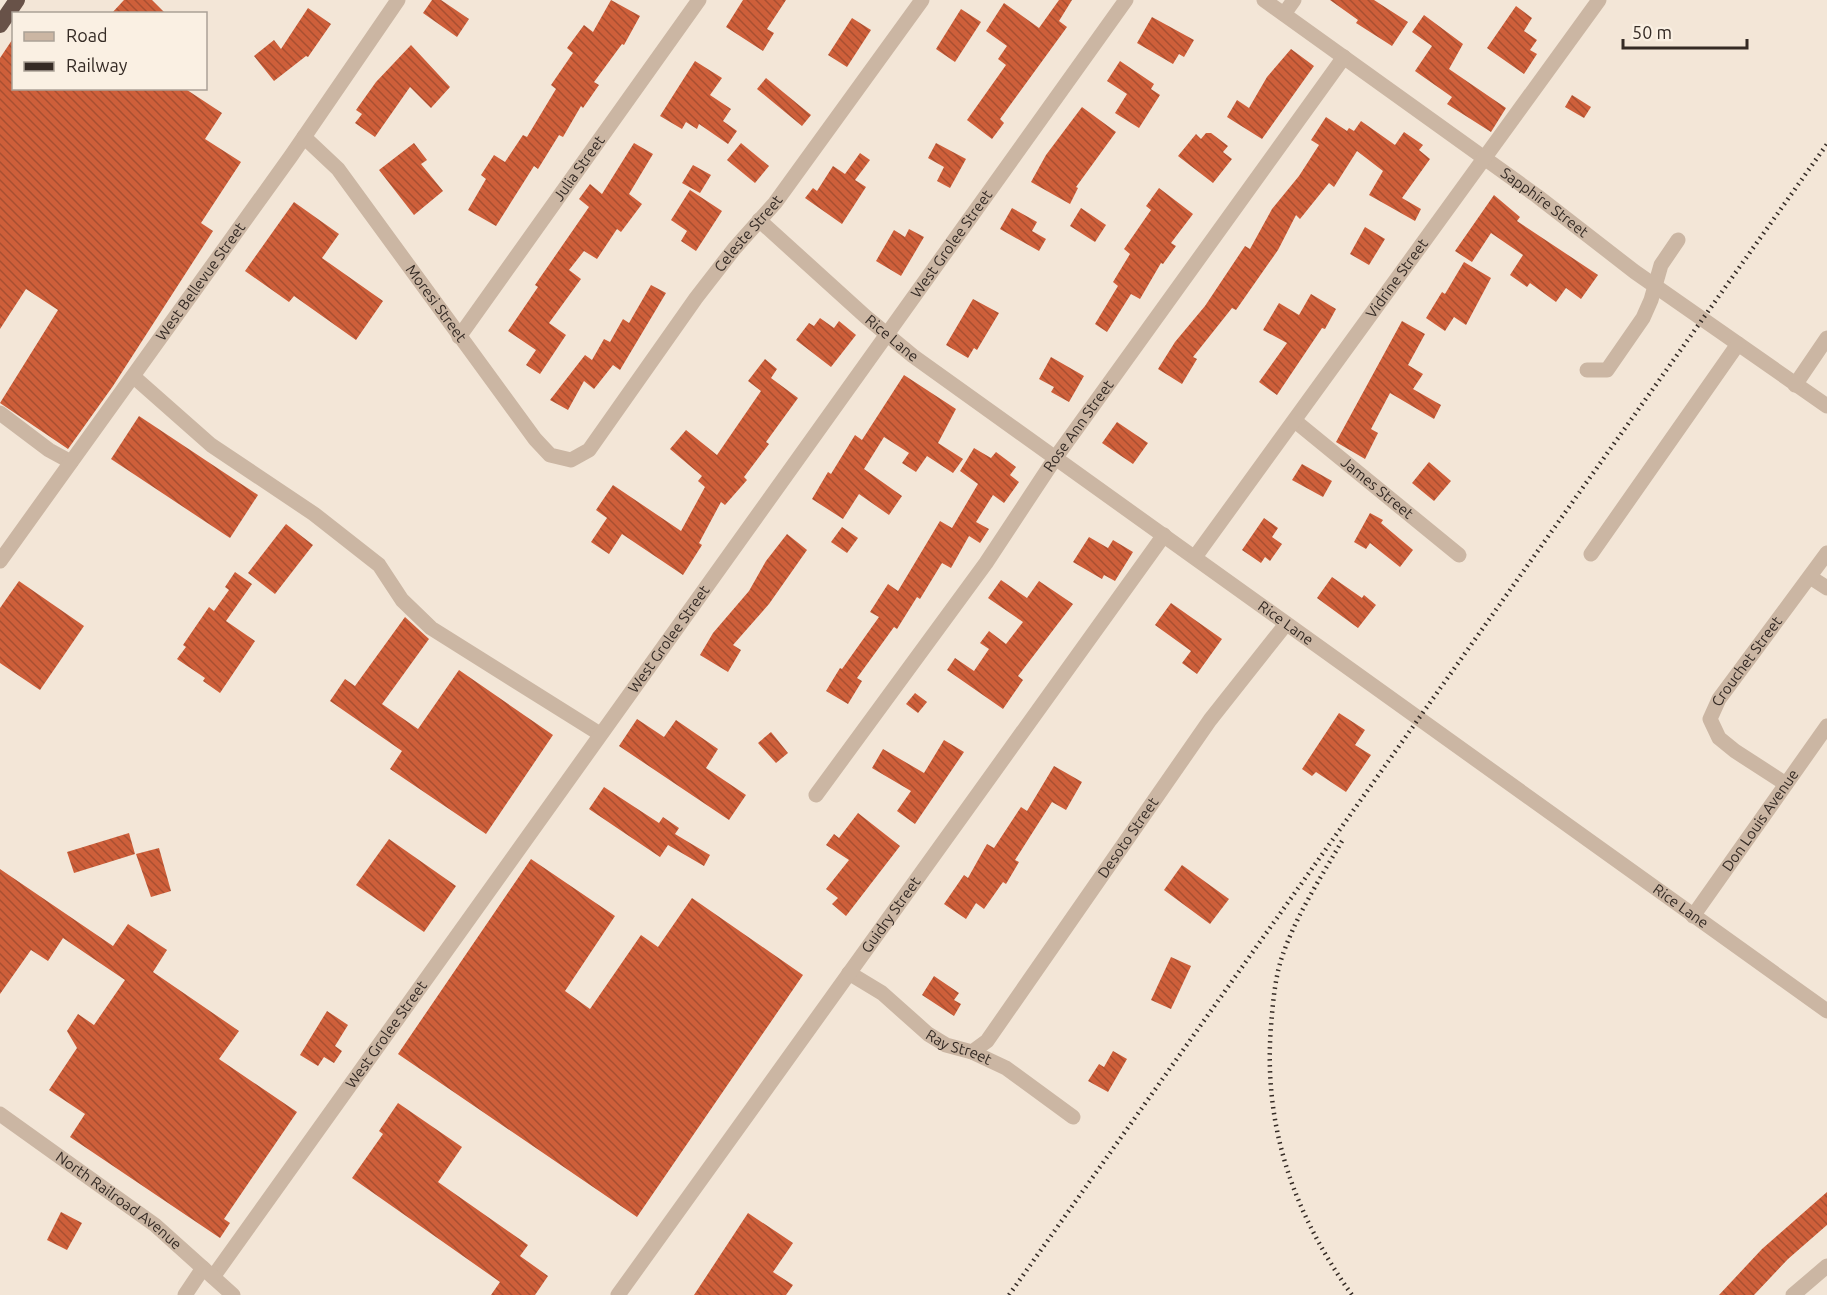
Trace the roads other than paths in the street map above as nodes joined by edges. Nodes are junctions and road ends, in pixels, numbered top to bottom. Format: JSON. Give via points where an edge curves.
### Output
{"nodes":[{"id":1,"x":17,"y":0,"type":"edge"},
{"id":2,"x":398,"y":0,"type":"edge"},
{"id":3,"x":699,"y":0,"type":"edge"},
{"id":4,"x":922,"y":0,"type":"edge"},
{"id":5,"x":1126,"y":0,"type":"edge"},
{"id":6,"x":1264,"y":0,"type":"edge"},
{"id":7,"x":1294,"y":0,"type":"edge"},
{"id":8,"x":1599,"y":0,"type":"edge"},
{"id":9,"x":1284,"y":14,"type":"junction"},
{"id":10,"x":0,"y":25,"type":"edge"},
{"id":11,"x":1344,"y":57,"type":"junction"},
{"id":12,"x":304,"y":137,"type":"junction"},
{"id":13,"x":1483,"y":158,"type":"junction"},
{"id":14,"x":759,"y":220,"type":"junction"},
{"id":15,"x":1678,"y":240,"type":"dead end"},
{"id":16,"x":1654,"y":284,"type":"junction"},
{"id":17,"x":886,"y":334,"type":"junction"},
{"id":18,"x":459,"y":337,"type":"junction"},
{"id":19,"x":1827,"y":338,"type":"edge"},
{"id":20,"x":1738,"y":344,"type":"junction"},
{"id":21,"x":1587,"y":369,"type":"dead end"},
{"id":22,"x":134,"y":377,"type":"junction"},
{"id":23,"x":1795,"y":385,"type":"junction"},
{"id":24,"x":1827,"y":406,"type":"edge"},
{"id":25,"x":0,"y":413,"type":"edge"},
{"id":26,"x":1295,"y":422,"type":"junction"},
{"id":27,"x":1056,"y":457,"type":"junction"},
{"id":28,"x":571,"y":460,"type":"joint"},
{"id":29,"x":71,"y":462,"type":"junction"},
{"id":30,"x":1164,"y":535,"type":"junction"},
{"id":31,"x":1827,"y":553,"type":"edge"},
{"id":32,"x":1591,"y":554,"type":"dead end"},
{"id":33,"x":1459,"y":555,"type":"dead end"},
{"id":34,"x":1195,"y":557,"type":"junction"},
{"id":35,"x":0,"y":561,"type":"edge"},
{"id":36,"x":1810,"y":577,"type":"junction"},
{"id":37,"x":1827,"y":588,"type":"edge"},
{"id":38,"x":1286,"y":624,"type":"junction"},
{"id":39,"x":1827,"y":726,"type":"edge"},
{"id":40,"x":600,"y":734,"type":"junction"},
{"id":41,"x":1786,"y":784,"type":"junction"},
{"id":42,"x":816,"y":795,"type":"dead end"},
{"id":43,"x":1693,"y":916,"type":"junction"},
{"id":44,"x":849,"y":973,"type":"junction"},
{"id":45,"x":1827,"y":1011,"type":"edge"},
{"id":46,"x":972,"y":1052,"type":"junction"},
{"id":47,"x":0,"y":1114,"type":"edge"},
{"id":48,"x":1073,"y":1117,"type":"dead end"},
{"id":49,"x":1827,"y":1266,"type":"edge"},
{"id":50,"x":208,"y":1272,"type":"junction"},
{"id":51,"x":185,"y":1295,"type":"edge"},
{"id":52,"x":233,"y":1295,"type":"edge"},
{"id":53,"x":618,"y":1295,"type":"edge"},
{"id":54,"x":1793,"y":1295,"type":"edge"}],
"edges":[{"from":1,"to":10,"type":"highway"},
{"from":2,"to":12,"type":"street","name":"West Bellevue Street"},
{"from":3,"to":18,"type":"street","name":"Julia Street"},
{"from":4,"to":14,"type":"street","name":"Celeste Street"},
{"from":5,"to":17,"type":"street","name":"West Grolee Street"},
{"from":6,"to":9,"type":"street","name":"Sapphire Street"},
{"from":7,"to":9,"type":"street"},
{"from":8,"to":13,"type":"street","name":"Vidrine Street"},
{"from":9,"to":11,"type":"street","name":"Sapphire Street"},
{"from":11,"to":13,"type":"street","name":"Sapphire Street"},
{"from":11,"to":27,"type":"street","name":"Rose Ann Street"},
{"from":12,"to":18,"type":"street","name":"Moresi Street","via":[[338,169]]},
{"from":12,"to":22,"type":"street","name":"West Bellevue Street"},
{"from":13,"to":16,"type":"street","name":"Sapphire Street"},
{"from":13,"to":26,"type":"street","name":"Vidrine Street"},
{"from":14,"to":17,"type":"street","name":"Rice Lane"},
{"from":14,"to":28,"type":"street","name":"Celeste Street","via":[[696,298],[589,450]]},
{"from":15,"to":16,"type":"street"},
{"from":16,"to":20,"type":"street","name":"Sapphire Street"},
{"from":16,"to":21,"type":"street","via":[[1652,300],[1643,318],[1607,370]]},
{"from":17,"to":27,"type":"street","name":"Rice Lane"},
{"from":17,"to":40,"type":"street","name":"West Grolee Street"},
{"from":18,"to":28,"type":"street","name":"Moresi Street","via":[[550,455]]},
{"from":19,"to":23,"type":"street"},
{"from":20,"to":23,"type":"street","name":"Sapphire Street"},
{"from":20,"to":32,"type":"street"},
{"from":22,"to":29,"type":"street","name":"West Bellevue Street"},
{"from":22,"to":40,"type":"street","via":[[211,445],[314,514],[379,566],[402,600],[431,628]]},
{"from":23,"to":24,"type":"street","name":"Sapphire Street"},
{"from":25,"to":29,"type":"street"},
{"from":26,"to":33,"type":"street","name":"James Street"},
{"from":26,"to":34,"type":"street","name":"Vidrine Street"},
{"from":27,"to":30,"type":"street","name":"Rice Lane"},
{"from":27,"to":42,"type":"street","name":"Rose Ann Street","via":[[987,563]]},
{"from":29,"to":35,"type":"street","name":"West Bellevue Street"},
{"from":30,"to":34,"type":"street","name":"Rice Lane"},
{"from":30,"to":44,"type":"street","name":"Guidry Street"},
{"from":31,"to":36,"type":"street","name":"Crouchet Street"},
{"from":34,"to":38,"type":"street","name":"Rice Lane"},
{"from":36,"to":37,"type":"street"},
{"from":36,"to":41,"type":"street","name":"Crouchet Street","via":[[1719,699],[1710,719],[1719,738]]},
{"from":38,"to":43,"type":"street","name":"Rice Lane"},
{"from":38,"to":46,"type":"street","name":"Desoto Street","via":[[1234,686],[987,1041]]},
{"from":39,"to":41,"type":"street","name":"Don Louis Avenue"},
{"from":40,"to":50,"type":"street","name":"West Grolee Street"},
{"from":41,"to":43,"type":"street","name":"Don Louis Avenue"},
{"from":43,"to":45,"type":"street","name":"Rice Lane"},
{"from":44,"to":46,"type":"street","name":"Ray Street","via":[[882,993],[928,1034],[946,1045]]},
{"from":44,"to":53,"type":"street","name":"Guidry Street"},
{"from":46,"to":48,"type":"street","name":"Ray Street","via":[[1006,1068]]},
{"from":47,"to":50,"type":"street","name":"North Railroad Avenue","via":[[155,1225]]},
{"from":49,"to":54,"type":"street"},
{"from":50,"to":51,"type":"street","name":"West Grolee Street"},
{"from":50,"to":52,"type":"street","name":"North Railroad Avenue"}]}
